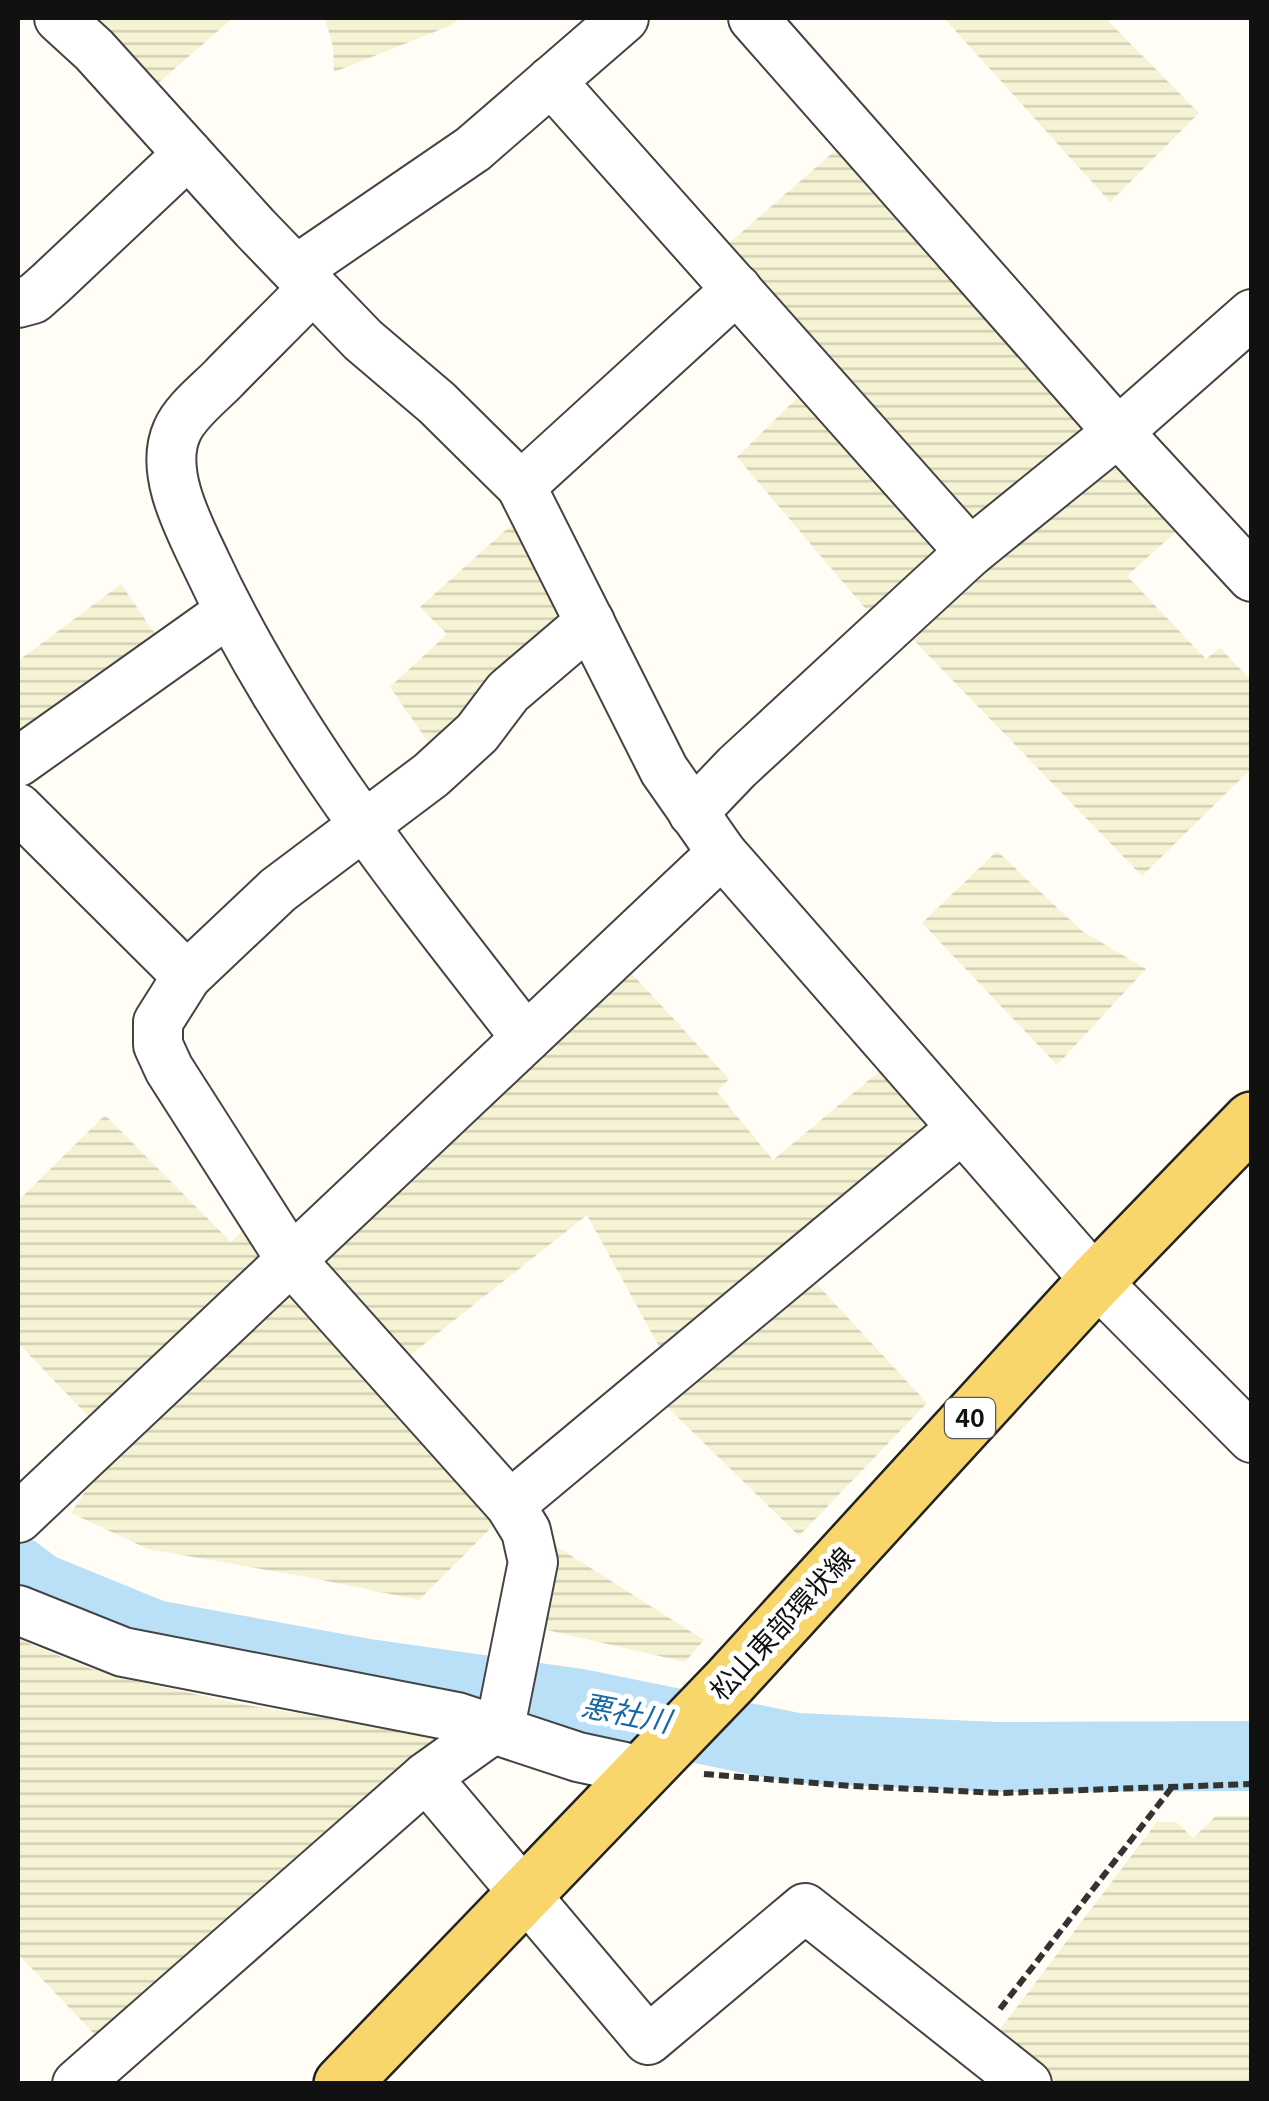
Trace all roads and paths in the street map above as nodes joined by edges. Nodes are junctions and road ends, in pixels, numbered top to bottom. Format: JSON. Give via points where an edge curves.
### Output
{"nodes":[{"id":1,"x":59,"y":18,"type":"edge"},
{"id":2,"x":624,"y":18,"type":"edge"},
{"id":3,"x":753,"y":18,"type":"edge"},
{"id":4,"x":552,"y":81,"type":"junction"},
{"id":5,"x":188,"y":154,"type":"junction"},
{"id":6,"x":304,"y":279,"type":"junction"},
{"id":7,"x":737,"y":289,"type":"junction"},
{"id":8,"x":18,"y":303,"type":"edge"},
{"id":9,"x":1252,"y":314,"type":"edge"},
{"id":10,"x":1118,"y":432,"type":"junction"},
{"id":11,"x":522,"y":486,"type":"junction"},
{"id":12,"x":970,"y":552,"type":"junction"},
{"id":13,"x":1252,"y":576,"type":"edge"},
{"id":14,"x":229,"y":612,"type":"junction"},
{"id":15,"x":590,"y":622,"type":"junction"},
{"id":16,"x":18,"y":762,"type":"edge"},
{"id":17,"x":18,"y":808,"type":"edge"},
{"id":18,"x":694,"y":813,"type":"junction"},
{"id":19,"x":362,"y":826,"type":"junction"},
{"id":20,"x":722,"y":853,"type":"junction"},
{"id":21,"x":188,"y":976,"type":"junction"},
{"id":22,"x":526,"y":1038,"type":"junction"},
{"id":23,"x":1252,"y":1120,"type":"edge"},
{"id":24,"x":962,"y":1129,"type":"junction"},
{"id":25,"x":1233,"y":1155,"type":"edge"},
{"id":26,"x":291,"y":1260,"type":"junction"},
{"id":27,"x":1096,"y":1281,"type":"junction"},
{"id":28,"x":1252,"y":1438,"type":"edge"},
{"id":29,"x":510,"y":1506,"type":"junction"},
{"id":30,"x":18,"y":1518,"type":"edge"},
{"id":31,"x":18,"y":1610,"type":"edge"},
{"id":32,"x":498,"y":1723,"type":"junction"},
{"id":33,"x":649,"y":1765,"type":"junction"},
{"id":34,"x":426,"y":1778,"type":"junction"},
{"id":35,"x":1252,"y":1784,"type":"edge"},
{"id":36,"x":1173,"y":1786,"type":"junction"},
{"id":37,"x":527,"y":1894,"type":"junction"},
{"id":38,"x":975,"y":2042,"type":"junction"},
{"id":39,"x":78,"y":2084,"type":"edge"},
{"id":40,"x":342,"y":2084,"type":"edge"},
{"id":41,"x":1027,"y":2084,"type":"edge"}],
"edges":[{"from":1,"to":5,"type":"street"},
{"from":2,"to":4,"type":"street"},
{"from":3,"to":10,"type":"street"},
{"from":4,"to":6,"type":"street"},
{"from":4,"to":7,"type":"street"},
{"from":5,"to":6,"type":"street"},
{"from":5,"to":8,"type":"street","via":[[33,299]]},
{"from":6,"to":11,"type":"street"},
{"from":6,"to":14,"type":"street","via":[[177,430],[172,466],[185,517]]},
{"from":7,"to":11,"type":"street"},
{"from":7,"to":12,"type":"street"},
{"from":9,"to":10,"type":"street"},
{"from":10,"to":12,"type":"street"},
{"from":10,"to":13,"type":"street"},
{"from":11,"to":15,"type":"street"},
{"from":12,"to":18,"type":"street"},
{"from":14,"to":16,"type":"street"},
{"from":14,"to":19,"type":"street"},
{"from":15,"to":18,"type":"street","via":[[664,770]]},
{"from":15,"to":19,"type":"street","via":[[508,692],[477,733],[431,775]]},
{"from":17,"to":21,"type":"street"},
{"from":18,"to":20,"type":"street"},
{"from":19,"to":21,"type":"street","via":[[278,890]]},
{"from":19,"to":22,"type":"street"},
{"from":20,"to":22,"type":"street"},
{"from":20,"to":24,"type":"street"},
{"from":21,"to":26,"type":"street","via":[[158,1022],[158,1045]]},
{"from":22,"to":26,"type":"street"},
{"from":23,"to":25,"type":"main road","name":"松山東部環状線","number":"40"},
{"from":24,"to":27,"type":"street"},
{"from":24,"to":29,"type":"street"},
{"from":25,"to":27,"type":"main road","name":"松山東部環状線","number":"40"},
{"from":26,"to":29,"type":"street"},
{"from":26,"to":30,"type":"street"},
{"from":27,"to":28,"type":"street"},
{"from":27,"to":33,"type":"main road","name":"松山東部環状線","number":"40"},
{"from":29,"to":32,"type":"street","via":[[526,1530],[532,1562]]},
{"from":31,"to":32,"type":"street","via":[[122,1652]]},
{"from":32,"to":33,"type":"street","via":[[578,1757]]},
{"from":32,"to":34,"type":"street"},
{"from":33,"to":36,"type":"path","via":[[1000,1792]]},
{"from":33,"to":37,"type":"main road","name":"松山東部環状線","number":"40"},
{"from":34,"to":37,"type":"street"},
{"from":34,"to":39,"type":"street"},
{"from":35,"to":36,"type":"path"},
{"from":36,"to":38,"type":"path"},
{"from":37,"to":38,"type":"street","via":[[648,2040],[805,1908]]},
{"from":37,"to":40,"type":"main road","name":"松山東部環状線","number":"40"},
{"from":38,"to":41,"type":"street"}]}
